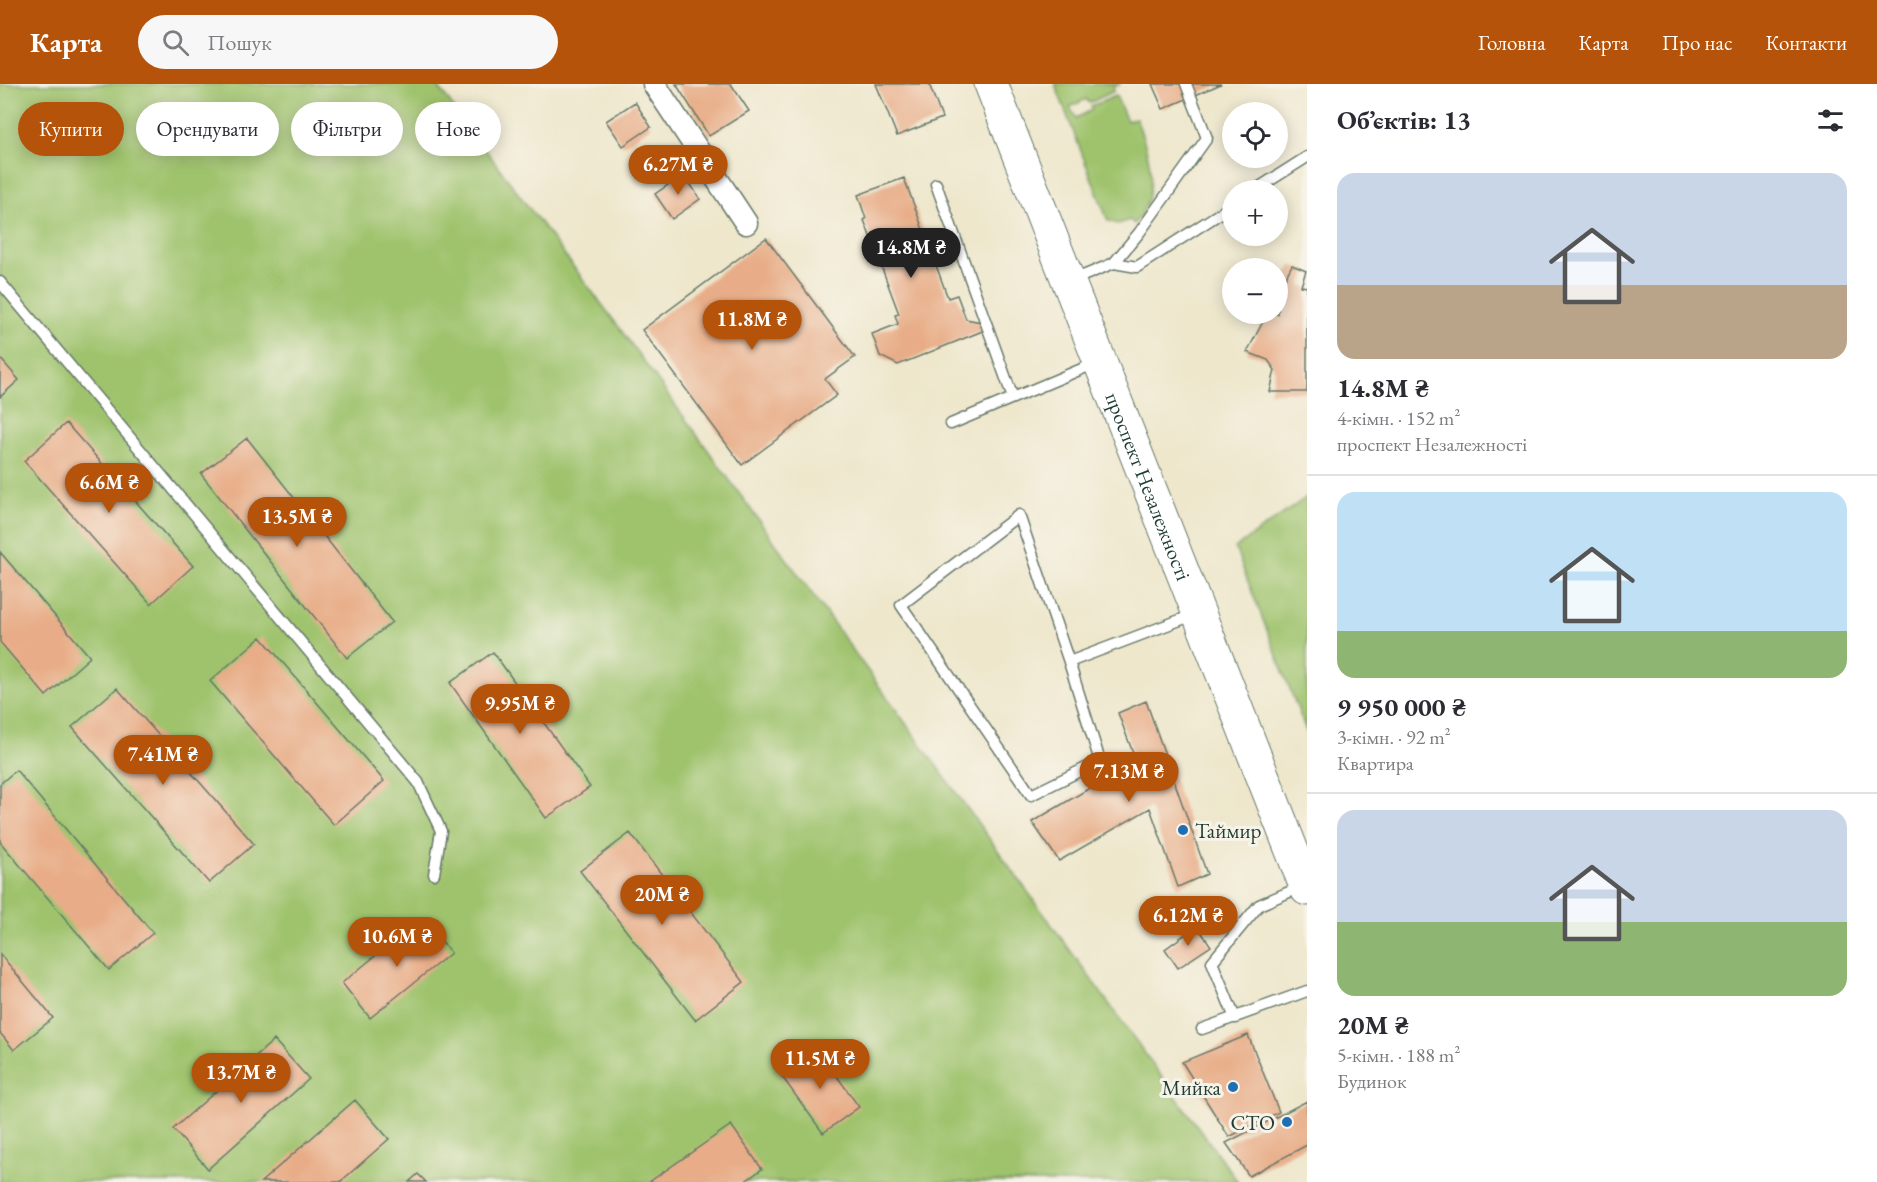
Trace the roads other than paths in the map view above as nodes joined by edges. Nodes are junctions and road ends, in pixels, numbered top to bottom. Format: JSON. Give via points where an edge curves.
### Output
{"nodes":[{"id":1,"x":654,"y":84,"type":"edge"},
{"id":2,"x":991,"y":84,"type":"edge"},
{"id":3,"x":1186,"y":84,"type":"edge"},
{"id":4,"x":1307,"y":157,"type":"edge"},
{"id":5,"x":1271,"y":180,"type":"edge"},
{"id":6,"x":936,"y":184,"type":"dead end"},
{"id":7,"x":1222,"y":212,"type":"edge"},
{"id":8,"x":746,"y":223,"type":"dead end"},
{"id":9,"x":1114,"y":263,"type":"junction"},
{"id":10,"x":0,"y":282,"type":"edge"},
{"id":11,"x":1068,"y":283,"type":"junction"},
{"id":12,"x":1100,"y":362,"type":"junction"},
{"id":13,"x":1013,"y":398,"type":"junction"},
{"id":14,"x":951,"y":424,"type":"dead end"},
{"id":15,"x":1198,"y":613,"type":"junction"},
{"id":16,"x":1069,"y":662,"type":"junction"},
{"id":17,"x":435,"y":874,"type":"dead end"},
{"id":18,"x":1306,"y":887,"type":"edge"},
{"id":19,"x":1307,"y":991,"type":"edge"},
{"id":20,"x":1235,"y":1018,"type":"junction"},
{"id":21,"x":1202,"y":1029,"type":"dead end"}],
"edges":[{"from":1,"to":8,"type":"street"},
{"from":2,"to":11,"type":"main road","name":"проспект Незалежності"},
{"from":3,"to":9,"type":"lane","via":[[1207,138]]},
{"from":4,"to":5,"type":"lane"},
{"from":6,"to":13,"type":"lane"},
{"from":7,"to":9,"type":"lane","via":[[1137,267]]},
{"from":9,"to":11,"type":"lane"},
{"from":10,"to":17,"type":"lane","via":[[418,782],[441,831]]},
{"from":11,"to":12,"type":"main road","name":"проспект Незалежності"},
{"from":12,"to":13,"type":"lane"},
{"from":12,"to":15,"type":"main road","name":"проспект Незалежності"},
{"from":13,"to":14,"type":"lane"},
{"from":15,"to":16,"type":"lane"},
{"from":15,"to":18,"type":"main road","name":"проспект Незалежності"},
{"from":16,"to":16,"type":"lane","via":[[1019,515],[901,605],[1031,795],[1100,761]]},
{"from":18,"to":20,"type":"lane","via":[[1259,905],[1212,962]]},
{"from":19,"to":20,"type":"lane"},
{"from":20,"to":21,"type":"lane"}]}
